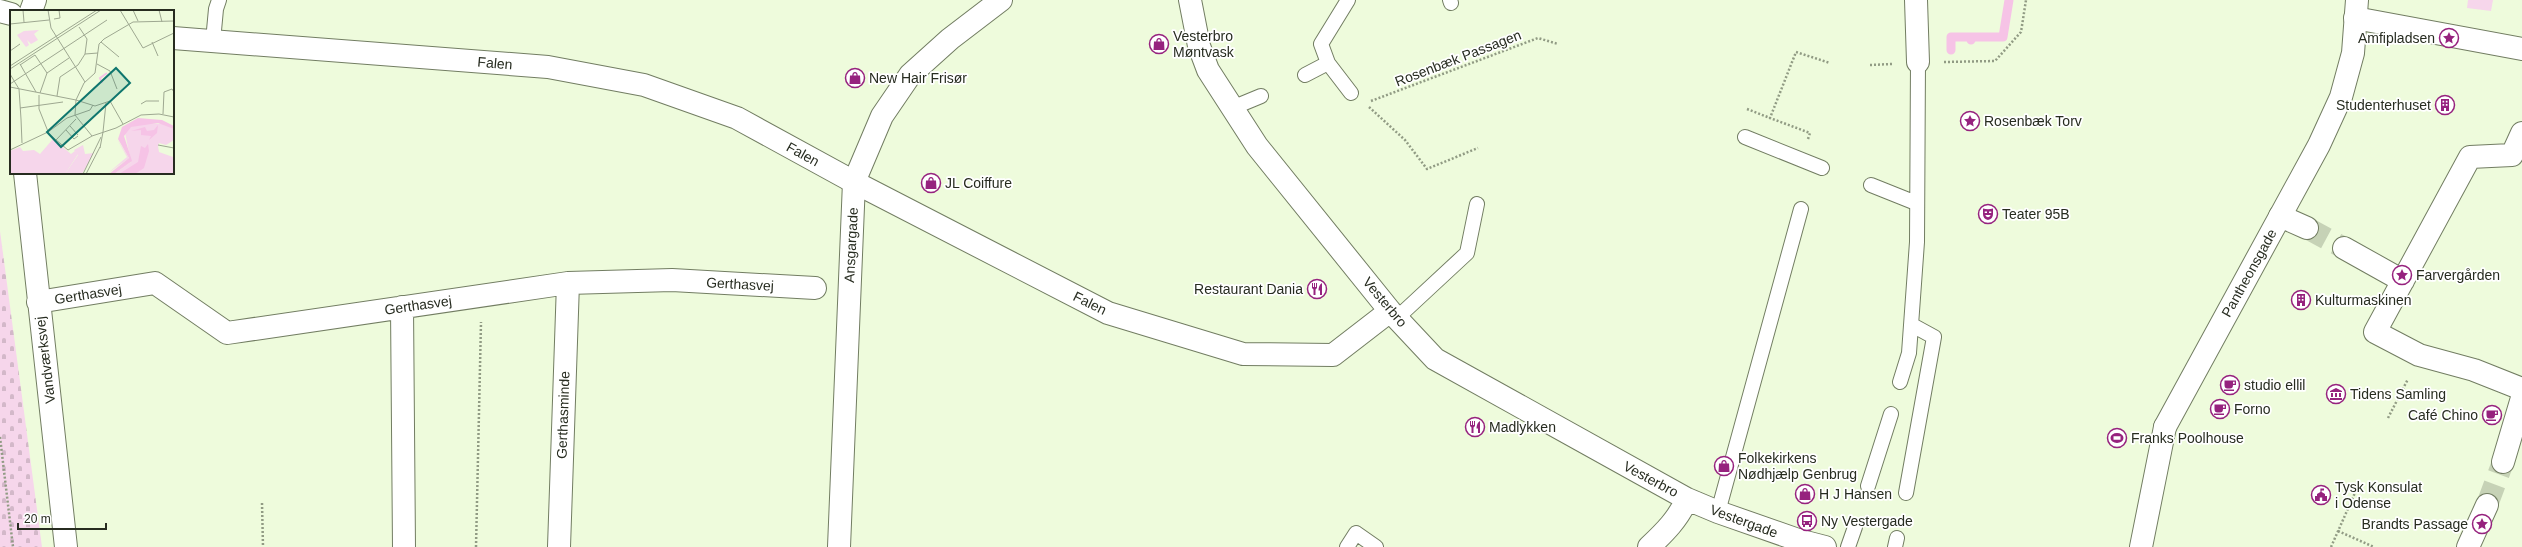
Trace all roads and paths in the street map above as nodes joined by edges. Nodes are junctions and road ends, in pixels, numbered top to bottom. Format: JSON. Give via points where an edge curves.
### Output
{"nodes":[{"id":1,"x":35,"y":0,"type":"edge"},
{"id":2,"x":220,"y":0,"type":"edge"},
{"id":3,"x":1001,"y":0,"type":"edge"},
{"id":4,"x":1190,"y":0,"type":"edge"},
{"id":5,"x":1348,"y":0,"type":"edge"},
{"id":6,"x":1916,"y":0,"type":"edge"},
{"id":7,"x":2026,"y":0,"type":"edge"},
{"id":8,"x":2356,"y":9,"type":"edge"},
{"id":9,"x":31,"y":10,"type":"edge"},
{"id":10,"x":0,"y":11,"type":"edge"},
{"id":11,"x":10,"y":14,"type":"edge"},
{"id":12,"x":174,"y":38,"type":"edge"},
{"id":13,"x":213,"y":41,"type":"junction"},
{"id":14,"x":1558,"y":44,"type":"dead end"},
{"id":15,"x":2522,"y":49,"type":"edge"},
{"id":16,"x":1918,"y":62,"type":"joint"},
{"id":17,"x":1941,"y":62,"type":"dead end"},
{"id":18,"x":1328,"y":63,"type":"junction"},
{"id":19,"x":1830,"y":63,"type":"dead end"},
{"id":20,"x":1305,"y":75,"type":"dead end"},
{"id":21,"x":1352,"y":93,"type":"dead end"},
{"id":22,"x":1262,"y":96,"type":"dead end"},
{"id":23,"x":1232,"y":108,"type":"junction"},
{"id":24,"x":1747,"y":109,"type":"dead end"},
{"id":25,"x":1770,"y":118,"type":"junction"},
{"id":26,"x":2522,"y":133,"type":"edge"},
{"id":27,"x":1745,"y":137,"type":"dead end"},
{"id":28,"x":1478,"y":148,"type":"dead end"},
{"id":29,"x":1800,"y":160,"type":"junction"},
{"id":30,"x":1822,"y":168,"type":"dead end"},
{"id":31,"x":26,"y":174,"type":"edge"},
{"id":32,"x":854,"y":182,"type":"junction"},
{"id":33,"x":1871,"y":185,"type":"dead end"},
{"id":34,"x":1916,"y":203,"type":"junction"},
{"id":35,"x":1477,"y":204,"type":"dead end"},
{"id":36,"x":1801,"y":209,"type":"dead end"},
{"id":37,"x":2280,"y":216,"type":"junction"},
{"id":38,"x":2307,"y":228,"type":"tunnel mouth"},
{"id":39,"x":2344,"y":248,"type":"tunnel mouth"},
{"id":40,"x":2403,"y":281,"type":"junction"},
{"id":41,"x":568,"y":283,"type":"junction"},
{"id":42,"x":815,"y":288,"type":"dead end"},
{"id":43,"x":481,"y":296,"type":"junction"},
{"id":44,"x":38,"y":302,"type":"junction"},
{"id":45,"x":402,"y":307,"type":"junction"},
{"id":46,"x":1394,"y":314,"type":"junction"},
{"id":47,"x":1912,"y":326,"type":"junction"},
{"id":48,"x":1900,"y":382,"type":"dead end"},
{"id":49,"x":2406,"y":384,"type":"dead end"},
{"id":50,"x":2522,"y":388,"type":"edge"},
{"id":51,"x":2522,"y":398,"type":"edge"},
{"id":52,"x":1890,"y":414,"type":"dead end"},
{"id":53,"x":2388,"y":418,"type":"dead end"},
{"id":54,"x":0,"y":437,"type":"edge"},
{"id":55,"x":2503,"y":462,"type":"tunnel mouth"},
{"id":56,"x":1868,"y":486,"type":"dead end"},
{"id":57,"x":2358,"y":486,"type":"dead end"},
{"id":58,"x":1906,"y":492,"type":"dead end"},
{"id":59,"x":1687,"y":498,"type":"junction"},
{"id":60,"x":262,"y":503,"type":"dead end"},
{"id":61,"x":2487,"y":505,"type":"tunnel mouth"},
{"id":62,"x":1718,"y":512,"type":"junction"},
{"id":63,"x":1855,"y":527,"type":"dead end"},
{"id":64,"x":2338,"y":532,"type":"junction"},
{"id":65,"x":1798,"y":544,"type":"edge"},
{"id":66,"x":13,"y":547,"type":"edge"},
{"id":67,"x":66,"y":547,"type":"edge"},
{"id":68,"x":263,"y":547,"type":"edge"},
{"id":69,"x":404,"y":547,"type":"edge"},
{"id":70,"x":476,"y":547,"type":"edge"},
{"id":71,"x":559,"y":547,"type":"edge"},
{"id":72,"x":839,"y":547,"type":"edge"},
{"id":73,"x":1347,"y":547,"type":"edge"},
{"id":74,"x":1376,"y":547,"type":"edge"},
{"id":75,"x":1649,"y":547,"type":"edge"},
{"id":76,"x":1826,"y":547,"type":"edge"},
{"id":77,"x":1848,"y":547,"type":"edge"},
{"id":78,"x":2141,"y":547,"type":"edge"},
{"id":79,"x":2331,"y":547,"type":"edge"},
{"id":80,"x":2374,"y":547,"type":"edge"},
{"id":81,"x":2468,"y":547,"type":"edge"}],
"edges":[{"from":1,"to":9,"type":"street"},
{"from":2,"to":13,"type":"lane","via":[[216,9]]},
{"from":3,"to":32,"type":"street","name":"Ansgargade","via":[[950,39],[910,75],[882,116]]},
{"from":4,"to":23,"type":"street","name":"Vesterbro","via":[[1199,46],[1208,70]]},
{"from":5,"to":18,"type":"lane","via":[[1321,44]]},
{"from":6,"to":16,"type":"street"},
{"from":7,"to":17,"type":"path","via":[[2021,32],[1995,61]]},
{"from":8,"to":15,"type":"street"},
{"from":8,"to":37,"type":"street","name":"Pantheonsgade","via":[[2353,53],[2341,97],[2319,146]]},
{"from":10,"to":11,"type":"street"},
{"from":12,"to":13,"type":"street","name":"Falen"},
{"from":13,"to":32,"type":"street","name":"Falen","via":[[548,67],[644,85],[737,118]]},
{"from":14,"to":28,"type":"path","name":"Rosenbæk Passagen","via":[[1538,38],[1365,104],[1405,140],[1427,169]]},
{"from":16,"to":34,"type":"lane"},
{"from":18,"to":20,"type":"lane"},
{"from":18,"to":21,"type":"lane"},
{"from":19,"to":25,"type":"path","via":[[1796,52]]},
{"from":22,"to":23,"type":"lane"},
{"from":23,"to":46,"type":"street","name":"Vesterbro","via":[[1257,146]]},
{"from":24,"to":25,"type":"path"},
{"from":25,"to":29,"type":"path","via":[[1810,133]]},
{"from":26,"to":40,"type":"street","via":[[2512,155],[2470,157]]},
{"from":27,"to":29,"type":"lane"},
{"from":29,"to":30,"type":"lane"},
{"from":31,"to":44,"type":"street","name":"Vandværksvej"},
{"from":32,"to":46,"type":"street","name":"Falen","via":[[1108,313],[1243,354],[1333,355]]},
{"from":32,"to":72,"type":"street","name":"Ansgargade"},
{"from":33,"to":34,"type":"lane"},
{"from":34,"to":47,"type":"lane","via":[[1917,242]]},
{"from":35,"to":46,"type":"lane","via":[[1467,253]]},
{"from":36,"to":62,"type":"lane"},
{"from":37,"to":38,"type":"street"},
{"from":37,"to":78,"type":"street","name":"Pantheonsgade","via":[[2165,426]]},
{"from":39,"to":40,"type":"street"},
{"from":40,"to":50,"type":"street","via":[[2375,332],[2419,355],[2474,370]]},
{"from":41,"to":42,"type":"street","name":"Gerthasvej","via":[[672,280]]},
{"from":41,"to":43,"type":"street","name":"Gerthasvej"},
{"from":41,"to":71,"type":"street","name":"Gerthasminde"},
{"from":43,"to":45,"type":"street","name":"Gerthasvej"},
{"from":43,"to":70,"type":"path"},
{"from":44,"to":45,"type":"street","name":"Gerthasvej","via":[[156,283],[227,333]]},
{"from":44,"to":67,"type":"street","name":"Vandværksvej"},
{"from":45,"to":69,"type":"street"},
{"from":46,"to":59,"type":"street","name":"Vesterbro","via":[[1435,359]]},
{"from":47,"to":48,"type":"lane","via":[[1909,353]]},
{"from":47,"to":58,"type":"lane","via":[[1934,337]]},
{"from":49,"to":53,"type":"path"},
{"from":51,"to":55,"type":"street"},
{"from":52,"to":56,"type":"lane","via":[[1875,470]]},
{"from":54,"to":66,"type":"path"},
{"from":57,"to":64,"type":"path"},
{"from":59,"to":62,"type":"street","name":"Vestergade"},
{"from":59,"to":75,"type":"street","via":[[1671,527]]},
{"from":60,"to":68,"type":"path"},
{"from":61,"to":81,"type":"street"},
{"from":62,"to":65,"type":"street","name":"Vestergade"},
{"from":63,"to":77,"type":"lane"},
{"from":64,"to":79,"type":"path"},
{"from":64,"to":80,"type":"path"},
{"from":65,"to":76,"type":"street","name":"Vestergade"},
{"from":73,"to":74,"type":"lane","via":[[1356,533]]}]}
